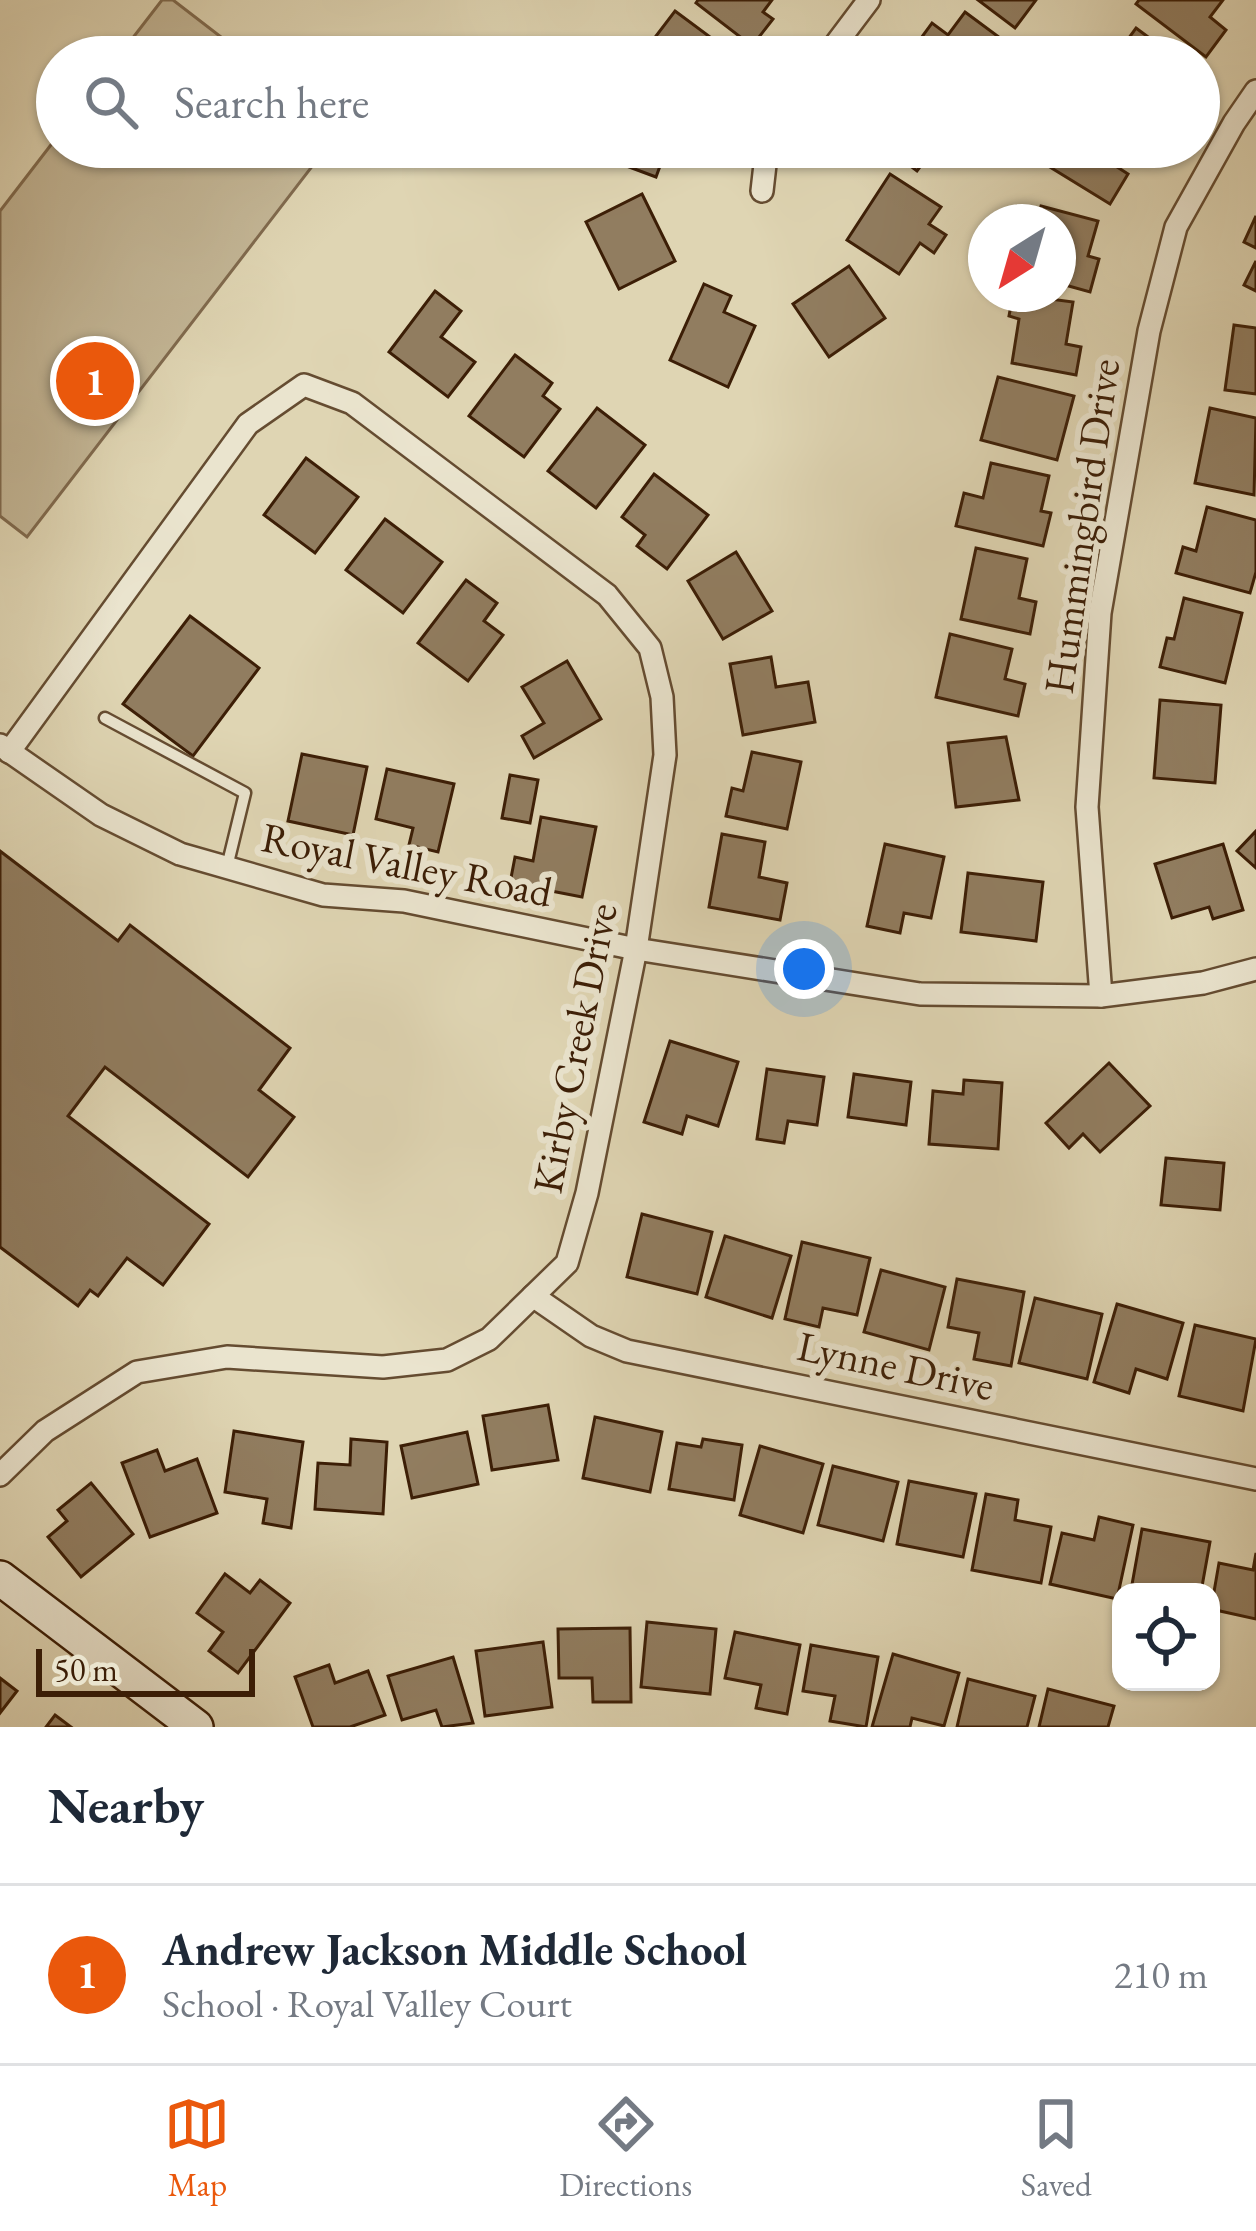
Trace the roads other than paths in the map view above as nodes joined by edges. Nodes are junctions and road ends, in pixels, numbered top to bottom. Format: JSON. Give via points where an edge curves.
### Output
{"nodes":[{"id":1,"x":868,"y":0,"type":"edge"},
{"id":2,"x":841,"y":36,"type":"edge"},
{"id":3,"x":1256,"y":91,"type":"edge"},
{"id":4,"x":1220,"y":148,"type":"edge"},
{"id":5,"x":764,"y":168,"type":"edge"},
{"id":6,"x":1209,"y":168,"type":"edge"},
{"id":7,"x":762,"y":191,"type":"dead end"},
{"id":8,"x":105,"y":718,"type":"dead end"},
{"id":9,"x":4,"y":748,"type":"edge"},
{"id":10,"x":226,"y":867,"type":"junction"},
{"id":11,"x":636,"y":949,"type":"junction"},
{"id":12,"x":1256,"y":969,"type":"edge"},
{"id":13,"x":1101,"y":996,"type":"junction"},
{"id":14,"x":533,"y":1296,"type":"junction"},
{"id":15,"x":0,"y":1475,"type":"edge"},
{"id":16,"x":1256,"y":1479,"type":"edge"},
{"id":17,"x":0,"y":1579,"type":"edge"},
{"id":18,"x":196,"y":1727,"type":"edge"}],
"edges":[{"from":1,"to":2,"type":"street"},
{"from":3,"to":4,"type":"street","name":"Hummingbird Drive"},
{"from":5,"to":7,"type":"street"},
{"from":6,"to":13,"type":"street","name":"Hummingbird Drive","via":[[1176,227],[1150,331],[1104,590],[1087,807]]},
{"from":8,"to":10,"type":"lane","via":[[245,793]]},
{"from":9,"to":10,"type":"street","name":"Royal Valley Road","via":[[101,815]]},
{"from":9,"to":11,"type":"street","name":"Kirby Creek Drive","via":[[248,424],[304,385],[352,403],[534,538],[607,595],[650,647],[665,755]]},
{"from":10,"to":11,"type":"street","name":"Royal Valley Road","via":[[322,895],[404,901]]},
{"from":11,"to":13,"type":"street","name":"Royal Valley Road","via":[[920,994]]},
{"from":11,"to":14,"type":"street","name":"Kirby Creek Drive","via":[[567,1263]]},
{"from":12,"to":13,"type":"street","name":"Royal Valley Road"},
{"from":14,"to":15,"type":"street","name":"Kirby Creek Drive","via":[[489,1339],[447,1360],[383,1367],[227,1357],[137,1372],[46,1431]]},
{"from":14,"to":16,"type":"street","name":"Lynne Drive","via":[[627,1351]]},
{"from":17,"to":18,"type":"street"}]}
